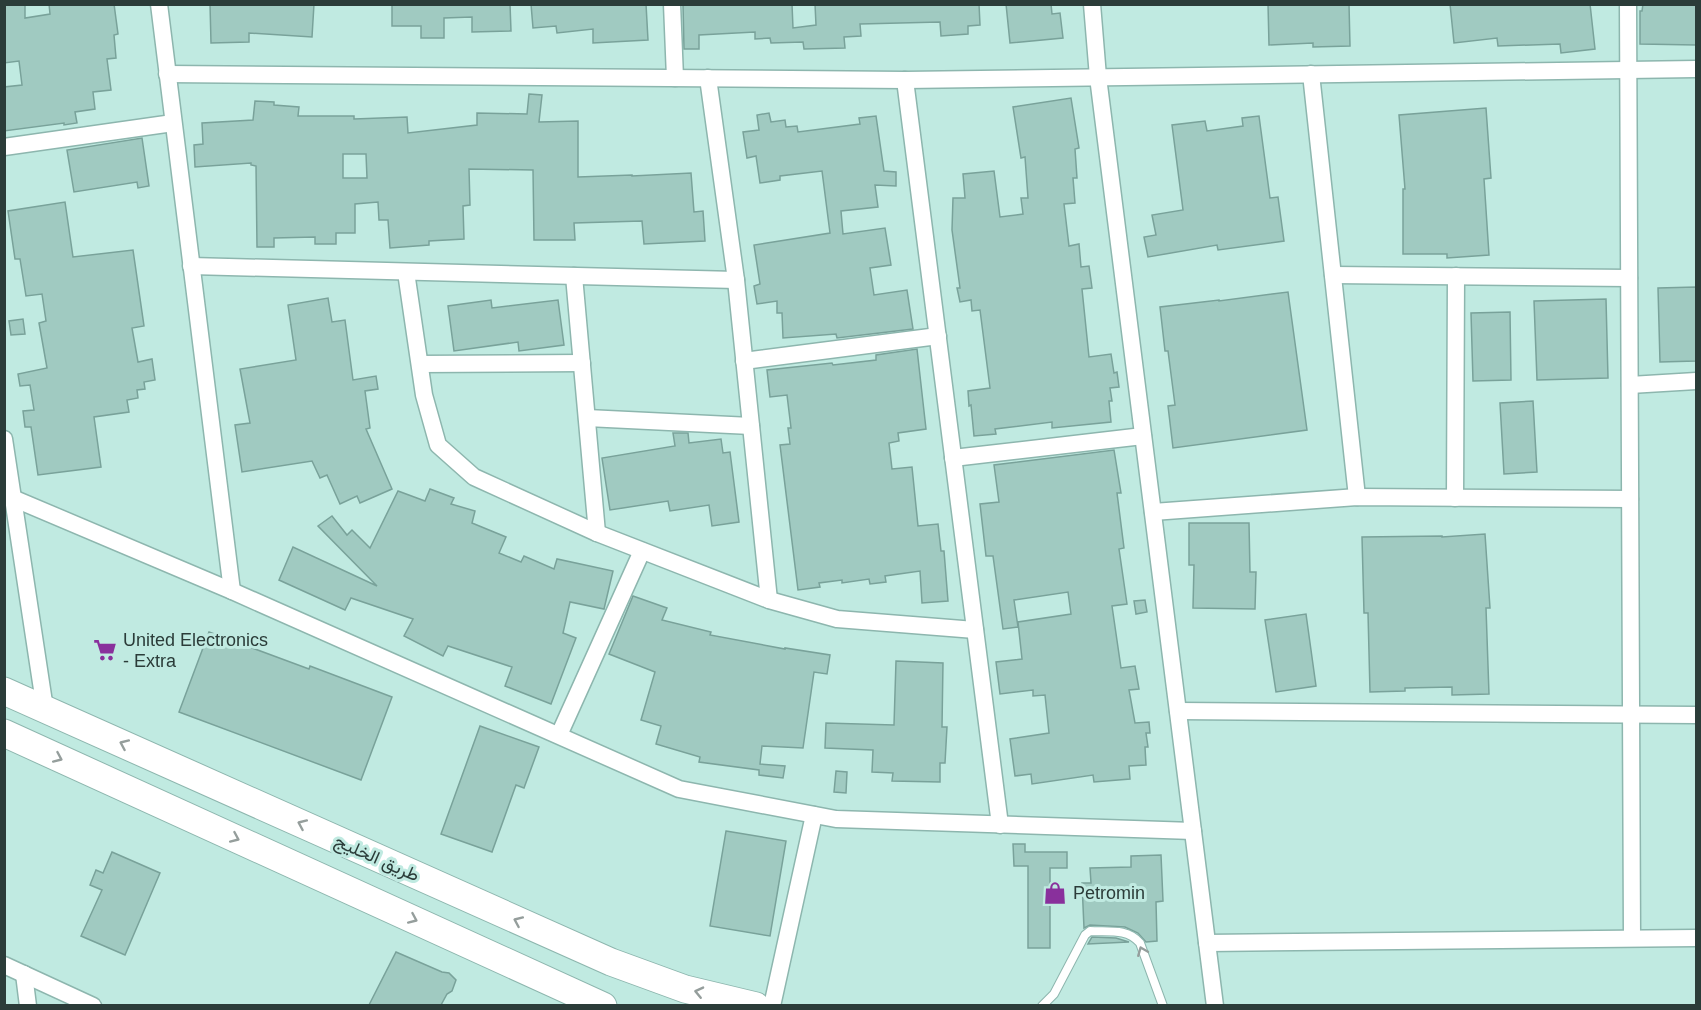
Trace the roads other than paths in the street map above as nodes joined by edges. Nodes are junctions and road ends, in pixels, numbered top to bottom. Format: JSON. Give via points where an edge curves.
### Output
{"nodes":[{"id":1,"x":159,"y":4,"type":"edge"},
{"id":2,"x":672,"y":4,"type":"edge"},
{"id":3,"x":1092,"y":4,"type":"edge"},
{"id":4,"x":1628,"y":4,"type":"edge"},
{"id":5,"x":1696,"y":69,"type":"edge"},
{"id":6,"x":1629,"y":70,"type":"junction"},
{"id":7,"x":167,"y":74,"type":"junction"},
{"id":8,"x":1311,"y":74,"type":"junction"},
{"id":9,"x":1098,"y":77,"type":"junction"},
{"id":10,"x":675,"y":78,"type":"junction"},
{"id":11,"x":708,"y":78,"type":"junction"},
{"id":12,"x":905,"y":80,"type":"junction"},
{"id":13,"x":173,"y":123,"type":"junction"},
{"id":14,"x":4,"y":147,"type":"edge"},
{"id":15,"x":191,"y":266,"type":"junction"},
{"id":16,"x":406,"y":272,"type":"junction"},
{"id":17,"x":1333,"y":275,"type":"junction"},
{"id":18,"x":574,"y":276,"type":"junction"},
{"id":19,"x":1456,"y":276,"type":"junction"},
{"id":20,"x":1629,"y":278,"type":"junction"},
{"id":21,"x":736,"y":280,"type":"junction"},
{"id":22,"x":938,"y":336,"type":"junction"},
{"id":23,"x":744,"y":362,"type":"junction"},
{"id":24,"x":582,"y":363,"type":"junction"},
{"id":25,"x":420,"y":364,"type":"junction"},
{"id":26,"x":1696,"y":381,"type":"edge"},
{"id":27,"x":1630,"y":385,"type":"junction"},
{"id":28,"x":586,"y":418,"type":"junction"},
{"id":29,"x":751,"y":426,"type":"junction"},
{"id":30,"x":1143,"y":436,"type":"junction"},
{"id":31,"x":4,"y":439,"type":"edge"},
{"id":32,"x":953,"y":458,"type":"junction"},
{"id":33,"x":1357,"y":497,"type":"junction"},
{"id":34,"x":15,"y":498,"type":"junction"},
{"id":35,"x":1455,"y":498,"type":"junction"},
{"id":36,"x":1630,"y":498,"type":"junction"},
{"id":37,"x":1153,"y":512,"type":"junction"},
{"id":38,"x":597,"y":533,"type":"junction"},
{"id":39,"x":642,"y":551,"type":"junction"},
{"id":40,"x":232,"y":591,"type":"junction"},
{"id":41,"x":769,"y":600,"type":"junction"},
{"id":42,"x":975,"y":630,"type":"junction"},
{"id":43,"x":4,"y":692,"type":"edge"},
{"id":44,"x":45,"y":709,"type":"junction"},
{"id":45,"x":1178,"y":711,"type":"junction"},
{"id":46,"x":1696,"y":715,"type":"edge"},
{"id":47,"x":1631,"y":716,"type":"junction"},
{"id":48,"x":4,"y":733,"type":"edge"},
{"id":49,"x":559,"y":735,"type":"junction"},
{"id":50,"x":814,"y":815,"type":"junction"},
{"id":51,"x":1000,"y":825,"type":"junction"},
{"id":52,"x":1193,"y":831,"type":"junction"},
{"id":53,"x":1632,"y":938,"type":"junction"},
{"id":54,"x":1696,"y":938,"type":"edge"},
{"id":55,"x":1207,"y":943,"type":"junction"},
{"id":56,"x":4,"y":965,"type":"edge"},
{"id":57,"x":24,"y":974,"type":"junction"},
{"id":58,"x":28,"y":1005,"type":"edge"},
{"id":59,"x":93,"y":1005,"type":"edge"},
{"id":60,"x":603,"y":1005,"type":"edge"},
{"id":61,"x":756,"y":1005,"type":"edge"},
{"id":62,"x":772,"y":1005,"type":"edge"},
{"id":63,"x":1042,"y":1005,"type":"edge"},
{"id":64,"x":1163,"y":1005,"type":"edge"},
{"id":65,"x":1215,"y":1005,"type":"edge"}],
"edges":[{"from":1,"to":7,"type":"street"},
{"from":2,"to":10,"type":"street"},
{"from":3,"to":9,"type":"street"},
{"from":4,"to":6,"type":"street"},
{"from":5,"to":6,"type":"street"},
{"from":6,"to":8,"type":"street"},
{"from":6,"to":20,"type":"street"},
{"from":7,"to":10,"type":"street"},
{"from":7,"to":13,"type":"street"},
{"from":8,"to":9,"type":"street"},
{"from":8,"to":17,"type":"street"},
{"from":9,"to":12,"type":"street"},
{"from":9,"to":30,"type":"street"},
{"from":10,"to":11,"type":"street"},
{"from":11,"to":12,"type":"street"},
{"from":11,"to":21,"type":"street"},
{"from":12,"to":22,"type":"street"},
{"from":13,"to":14,"type":"street"},
{"from":13,"to":15,"type":"street"},
{"from":15,"to":16,"type":"street"},
{"from":15,"to":40,"type":"street"},
{"from":16,"to":18,"type":"street"},
{"from":16,"to":25,"type":"street"},
{"from":17,"to":19,"type":"street"},
{"from":17,"to":33,"type":"street"},
{"from":18,"to":21,"type":"street"},
{"from":18,"to":24,"type":"street"},
{"from":19,"to":20,"type":"street"},
{"from":19,"to":35,"type":"street"},
{"from":20,"to":27,"type":"street"},
{"from":21,"to":23,"type":"street"},
{"from":22,"to":23,"type":"street"},
{"from":22,"to":32,"type":"street"},
{"from":23,"to":29,"type":"street"},
{"from":24,"to":25,"type":"street"},
{"from":24,"to":28,"type":"street"},
{"from":25,"to":38,"type":"street","via":[[438,445],[474,477]]},
{"from":26,"to":27,"type":"street"},
{"from":27,"to":36,"type":"street"},
{"from":28,"to":29,"type":"street"},
{"from":28,"to":38,"type":"street"},
{"from":29,"to":41,"type":"street"},
{"from":30,"to":32,"type":"street"},
{"from":30,"to":37,"type":"street"},
{"from":31,"to":34,"type":"street"},
{"from":32,"to":42,"type":"street"},
{"from":33,"to":35,"type":"street"},
{"from":33,"to":37,"type":"street"},
{"from":34,"to":40,"type":"street"},
{"from":34,"to":44,"type":"street"},
{"from":35,"to":36,"type":"street"},
{"from":36,"to":47,"type":"street"},
{"from":37,"to":45,"type":"street"},
{"from":38,"to":39,"type":"street"},
{"from":39,"to":41,"type":"street"},
{"from":39,"to":49,"type":"street"},
{"from":40,"to":49,"type":"street"},
{"from":41,"to":42,"type":"street","via":[[837,619]]},
{"from":42,"to":51,"type":"street"},
{"from":43,"to":44,"type":"main road","name":"طريق الخليج"},
{"from":61,"to":44,"type":"main road","name":"طريق الخليج","one_way":true,"via":[[685,989],[611,962]]},
{"from":45,"to":47,"type":"street"},
{"from":45,"to":52,"type":"street"},
{"from":46,"to":47,"type":"street"},
{"from":47,"to":53,"type":"street"},
{"from":48,"to":60,"type":"main road","one_way":true},
{"from":49,"to":50,"type":"street","via":[[679,789]]},
{"from":50,"to":51,"type":"street"},
{"from":50,"to":62,"type":"street"},
{"from":51,"to":52,"type":"street"},
{"from":52,"to":55,"type":"street"},
{"from":53,"to":54,"type":"street"},
{"from":53,"to":55,"type":"street"},
{"from":55,"to":65,"type":"street"},
{"from":56,"to":57,"type":"street"},
{"from":57,"to":58,"type":"street"},
{"from":57,"to":59,"type":"street"},
{"from":64,"to":63,"type":"lane","one_way":true,"via":[[1140,943],[1125,933],[1090,931],[1054,994]]}]}
